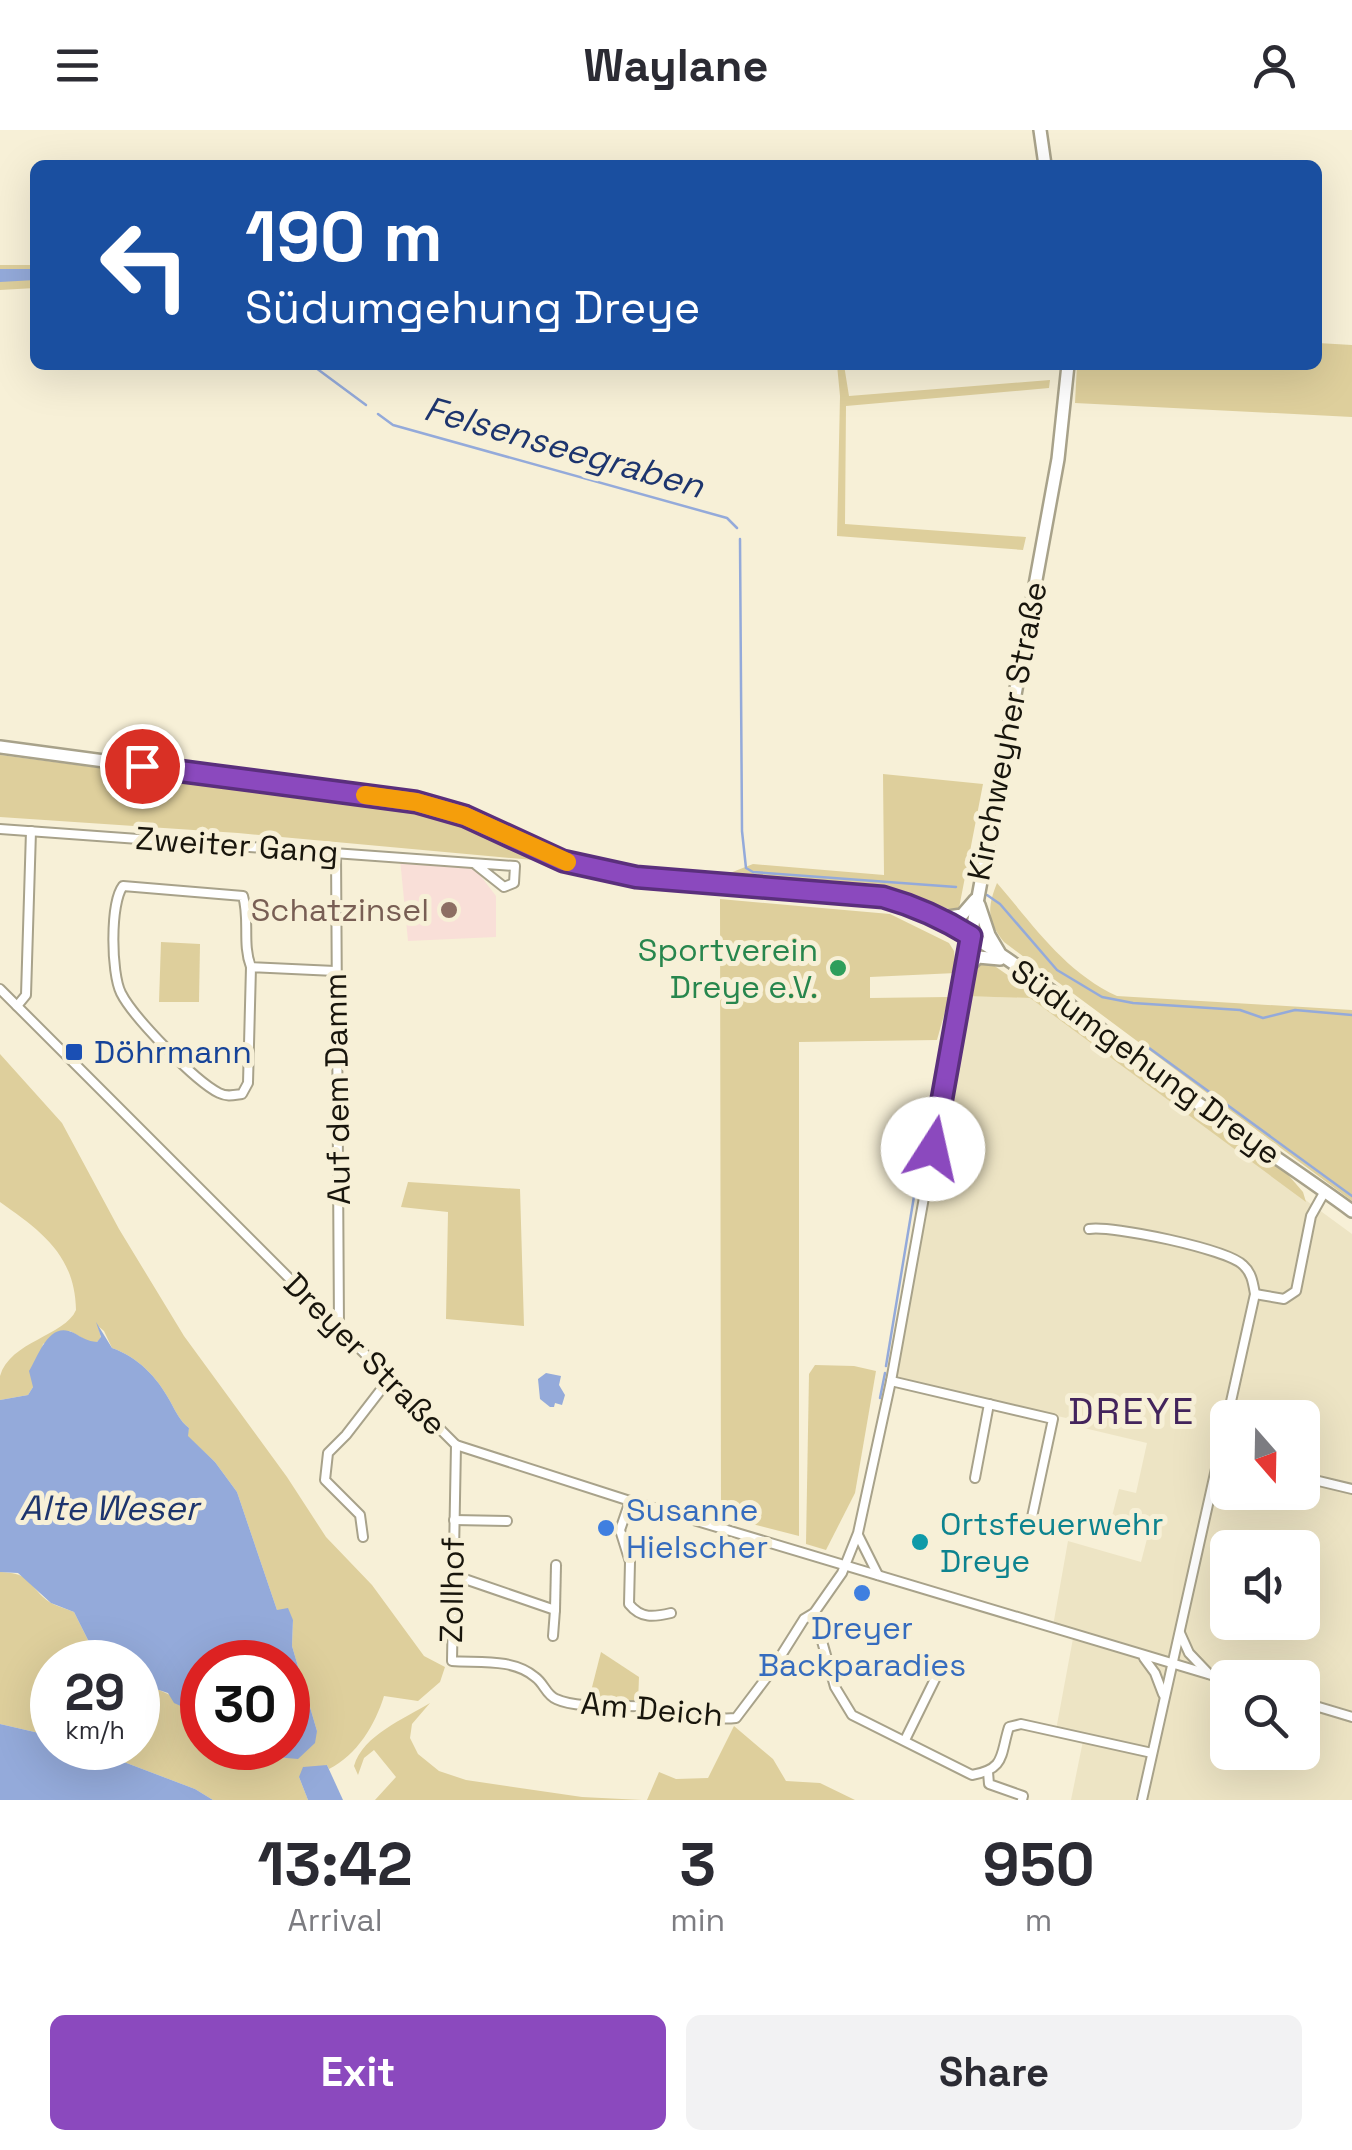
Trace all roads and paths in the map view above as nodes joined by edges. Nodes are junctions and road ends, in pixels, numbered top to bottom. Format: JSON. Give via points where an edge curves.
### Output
{"nodes":[{"id":1,"x":1040,"y":130,"type":"edge"},
{"id":2,"x":1044,"y":160,"type":"edge"},
{"id":3,"x":1067,"y":370,"type":"edge"},
{"id":4,"x":0,"y":747,"type":"edge"},
{"id":5,"x":0,"y":829,"type":"edge"},
{"id":6,"x":32,"y":831,"type":"junction"},
{"id":7,"x":336,"y":851,"type":"junction"},
{"id":8,"x":474,"y":864,"type":"junction"},
{"id":9,"x":977,"y":896,"type":"junction"},
{"id":10,"x":941,"y":918,"type":"junction"},
{"id":11,"x":971,"y":936,"type":"junction"},
{"id":12,"x":1007,"y":962,"type":"junction"},
{"id":13,"x":251,"y":967,"type":"junction"},
{"id":14,"x":965,"y":970,"type":"junction"},
{"id":15,"x":335,"y":971,"type":"junction"},
{"id":16,"x":0,"y":989,"type":"edge"},
{"id":17,"x":17,"y":1006,"type":"junction"},
{"id":18,"x":1325,"y":1191,"type":"junction"},
{"id":19,"x":1352,"y":1210,"type":"edge"},
{"id":20,"x":1088,"y":1228,"type":"dead end"},
{"id":21,"x":1256,"y":1294,"type":"junction"},
{"id":22,"x":339,"y":1327,"type":"junction"},
{"id":23,"x":390,"y":1378,"type":"junction"},
{"id":24,"x":890,"y":1381,"type":"junction"},
{"id":25,"x":1235,"y":1400,"type":"edge"},
{"id":26,"x":989,"y":1404,"type":"junction"},
{"id":27,"x":456,"y":1445,"type":"junction"},
{"id":28,"x":975,"y":1478,"type":"dead end"},
{"id":29,"x":1320,"y":1481,"type":"edge"},
{"id":30,"x":1352,"y":1489,"type":"edge"},
{"id":31,"x":630,"y":1501,"type":"junction"},
{"id":32,"x":1210,"y":1510,"type":"edge"},
{"id":33,"x":454,"y":1520,"type":"junction"},
{"id":34,"x":507,"y":1521,"type":"dead end"},
{"id":35,"x":1028,"y":1532,"type":"dead end"},
{"id":36,"x":858,"y":1533,"type":"junction"},
{"id":37,"x":363,"y":1537,"type":"dead end"},
{"id":38,"x":556,"y":1566,"type":"dead end"},
{"id":39,"x":846,"y":1566,"type":"junction"},
{"id":40,"x":453,"y":1575,"type":"junction"},
{"id":41,"x":878,"y":1575,"type":"junction"},
{"id":42,"x":554,"y":1610,"type":"junction"},
{"id":43,"x":671,"y":1614,"type":"dead end"},
{"id":44,"x":814,"y":1614,"type":"junction"},
{"id":45,"x":1180,"y":1634,"type":"junction"},
{"id":46,"x":553,"y":1636,"type":"dead end"},
{"id":47,"x":1142,"y":1656,"type":"junction"},
{"id":48,"x":452,"y":1660,"type":"joint"},
{"id":49,"x":1172,"y":1665,"type":"junction"},
{"id":50,"x":954,"y":1668,"type":"dead end"},
{"id":51,"x":1210,"y":1674,"type":"edge"},
{"id":52,"x":1210,"y":1675,"type":"edge"},
{"id":53,"x":1164,"y":1698,"type":"junction"},
{"id":54,"x":1320,"y":1707,"type":"edge"},
{"id":55,"x":1352,"y":1717,"type":"edge"},
{"id":56,"x":905,"y":1740,"type":"junction"},
{"id":57,"x":1152,"y":1753,"type":"junction"},
{"id":58,"x":988,"y":1772,"type":"junction"},
{"id":59,"x":1022,"y":1800,"type":"edge"},
{"id":60,"x":1142,"y":1800,"type":"edge"}],
"edges":[{"from":1,"to":2,"type":"main road"},
{"from":3,"to":9,"type":"main road","name":"Kirchweyher Straße","via":[[1058,460]]},
{"from":4,"to":10,"type":"main road","name":"Südumgehung Dreye","via":[[416,802],[594,870],[883,897]]},
{"from":5,"to":6,"type":"street","name":"Zweiter Gang"},
{"from":6,"to":7,"type":"street","name":"Zweiter Gang"},
{"from":6,"to":17,"type":"street","via":[[26,995]]},
{"from":7,"to":8,"type":"street","name":"Zweiter Gang"},
{"from":7,"to":15,"type":"street","name":"Auf dem Damm"},
{"from":8,"to":8,"type":"street","name":"Zweiter Gang","via":[[515,866],[514,882],[504,887]]},
{"from":9,"to":10,"type":"main road","via":[[962,915]]},
{"from":9,"to":11,"type":"main road","name":"Kirchweyher Straße"},
{"from":9,"to":12,"type":"main road","via":[[988,935]]},
{"from":10,"to":11,"type":"main road","name":"Südumgehung Dreye"},
{"from":11,"to":12,"type":"main road","name":"Südumgehung Dreye"},
{"from":11,"to":14,"type":"street","name":"Kirchweyher Straße"},
{"from":12,"to":14,"type":"main road","via":[[978,958]]},
{"from":12,"to":18,"type":"main road","name":"Südumgehung Dreye"},
{"from":13,"to":13,"type":"street","via":[[248,1083],[242,1094],[221,1095],[157,1038],[120,992],[116,896],[123,886],[243,896]]},
{"from":13,"to":15,"type":"street"},
{"from":14,"to":24,"type":"street","name":"Kirchweyher Straße"},
{"from":15,"to":22,"type":"street","name":"Auf dem Damm"},
{"from":16,"to":17,"type":"street","name":"Dreyer Straße"},
{"from":17,"to":22,"type":"street","name":"Dreyer Straße"},
{"from":18,"to":19,"type":"main road","name":"Südumgehung Dreye"},
{"from":18,"to":21,"type":"street","via":[[1310,1216],[1296,1291],[1284,1299]]},
{"from":20,"to":21,"type":"street","via":[[1173,1241],[1240,1261]]},
{"from":21,"to":25,"type":"street"},
{"from":22,"to":23,"type":"street","name":"Dreyer Straße"},
{"from":23,"to":27,"type":"street","name":"Dreyer Straße"},
{"from":23,"to":37,"type":"street","via":[[328,1453],[326,1480],[360,1515]]},
{"from":24,"to":26,"type":"street"},
{"from":24,"to":36,"type":"street","name":"Kirchweyher Straße"},
{"from":26,"to":28,"type":"street"},
{"from":26,"to":35,"type":"street","via":[[1053,1419]]},
{"from":27,"to":31,"type":"street","name":"Dreyer Straße"},
{"from":27,"to":33,"type":"street","name":"Zollhof"},
{"from":29,"to":30,"type":"street"},
{"from":31,"to":39,"type":"street","name":"Dreyer Straße"},
{"from":31,"to":43,"type":"street","via":[[620,1530],[630,1562],[629,1604],[650,1617]]},
{"from":32,"to":45,"type":"street"},
{"from":33,"to":34,"type":"street","name":"Zollhof"},
{"from":33,"to":40,"type":"street","name":"Zollhof"},
{"from":36,"to":39,"type":"street","name":"Kirchweyher Straße"},
{"from":36,"to":41,"type":"street"},
{"from":38,"to":42,"type":"street"},
{"from":39,"to":41,"type":"street","name":"Dreyer Straße"},
{"from":39,"to":44,"type":"street","name":"Am Deich"},
{"from":40,"to":42,"type":"street"},
{"from":40,"to":48,"type":"street","name":"Zollhof"},
{"from":41,"to":47,"type":"street","name":"Dreyer Straße"},
{"from":42,"to":46,"type":"street"},
{"from":44,"to":48,"type":"street","name":"Am Deich","via":[[736,1718],[572,1703],[551,1696],[522,1670]]},
{"from":44,"to":56,"type":"street","via":[[834,1687],[852,1715]]},
{"from":45,"to":49,"type":"street"},
{"from":45,"to":51,"type":"street"},
{"from":47,"to":49,"type":"street","name":"Dreyer Straße"},
{"from":47,"to":53,"type":"street"},
{"from":49,"to":52,"type":"street","name":"Dreyer Straße"},
{"from":49,"to":53,"type":"street"},
{"from":50,"to":56,"type":"street","via":[[938,1673]]},
{"from":53,"to":57,"type":"street"},
{"from":54,"to":55,"type":"street"},
{"from":56,"to":58,"type":"street","via":[[972,1775]]},
{"from":57,"to":58,"type":"street","via":[[1021,1724],[1009,1727],[1000,1763]]},
{"from":57,"to":60,"type":"street"},
{"from":58,"to":59,"type":"street","via":[[989,1784]]}]}
